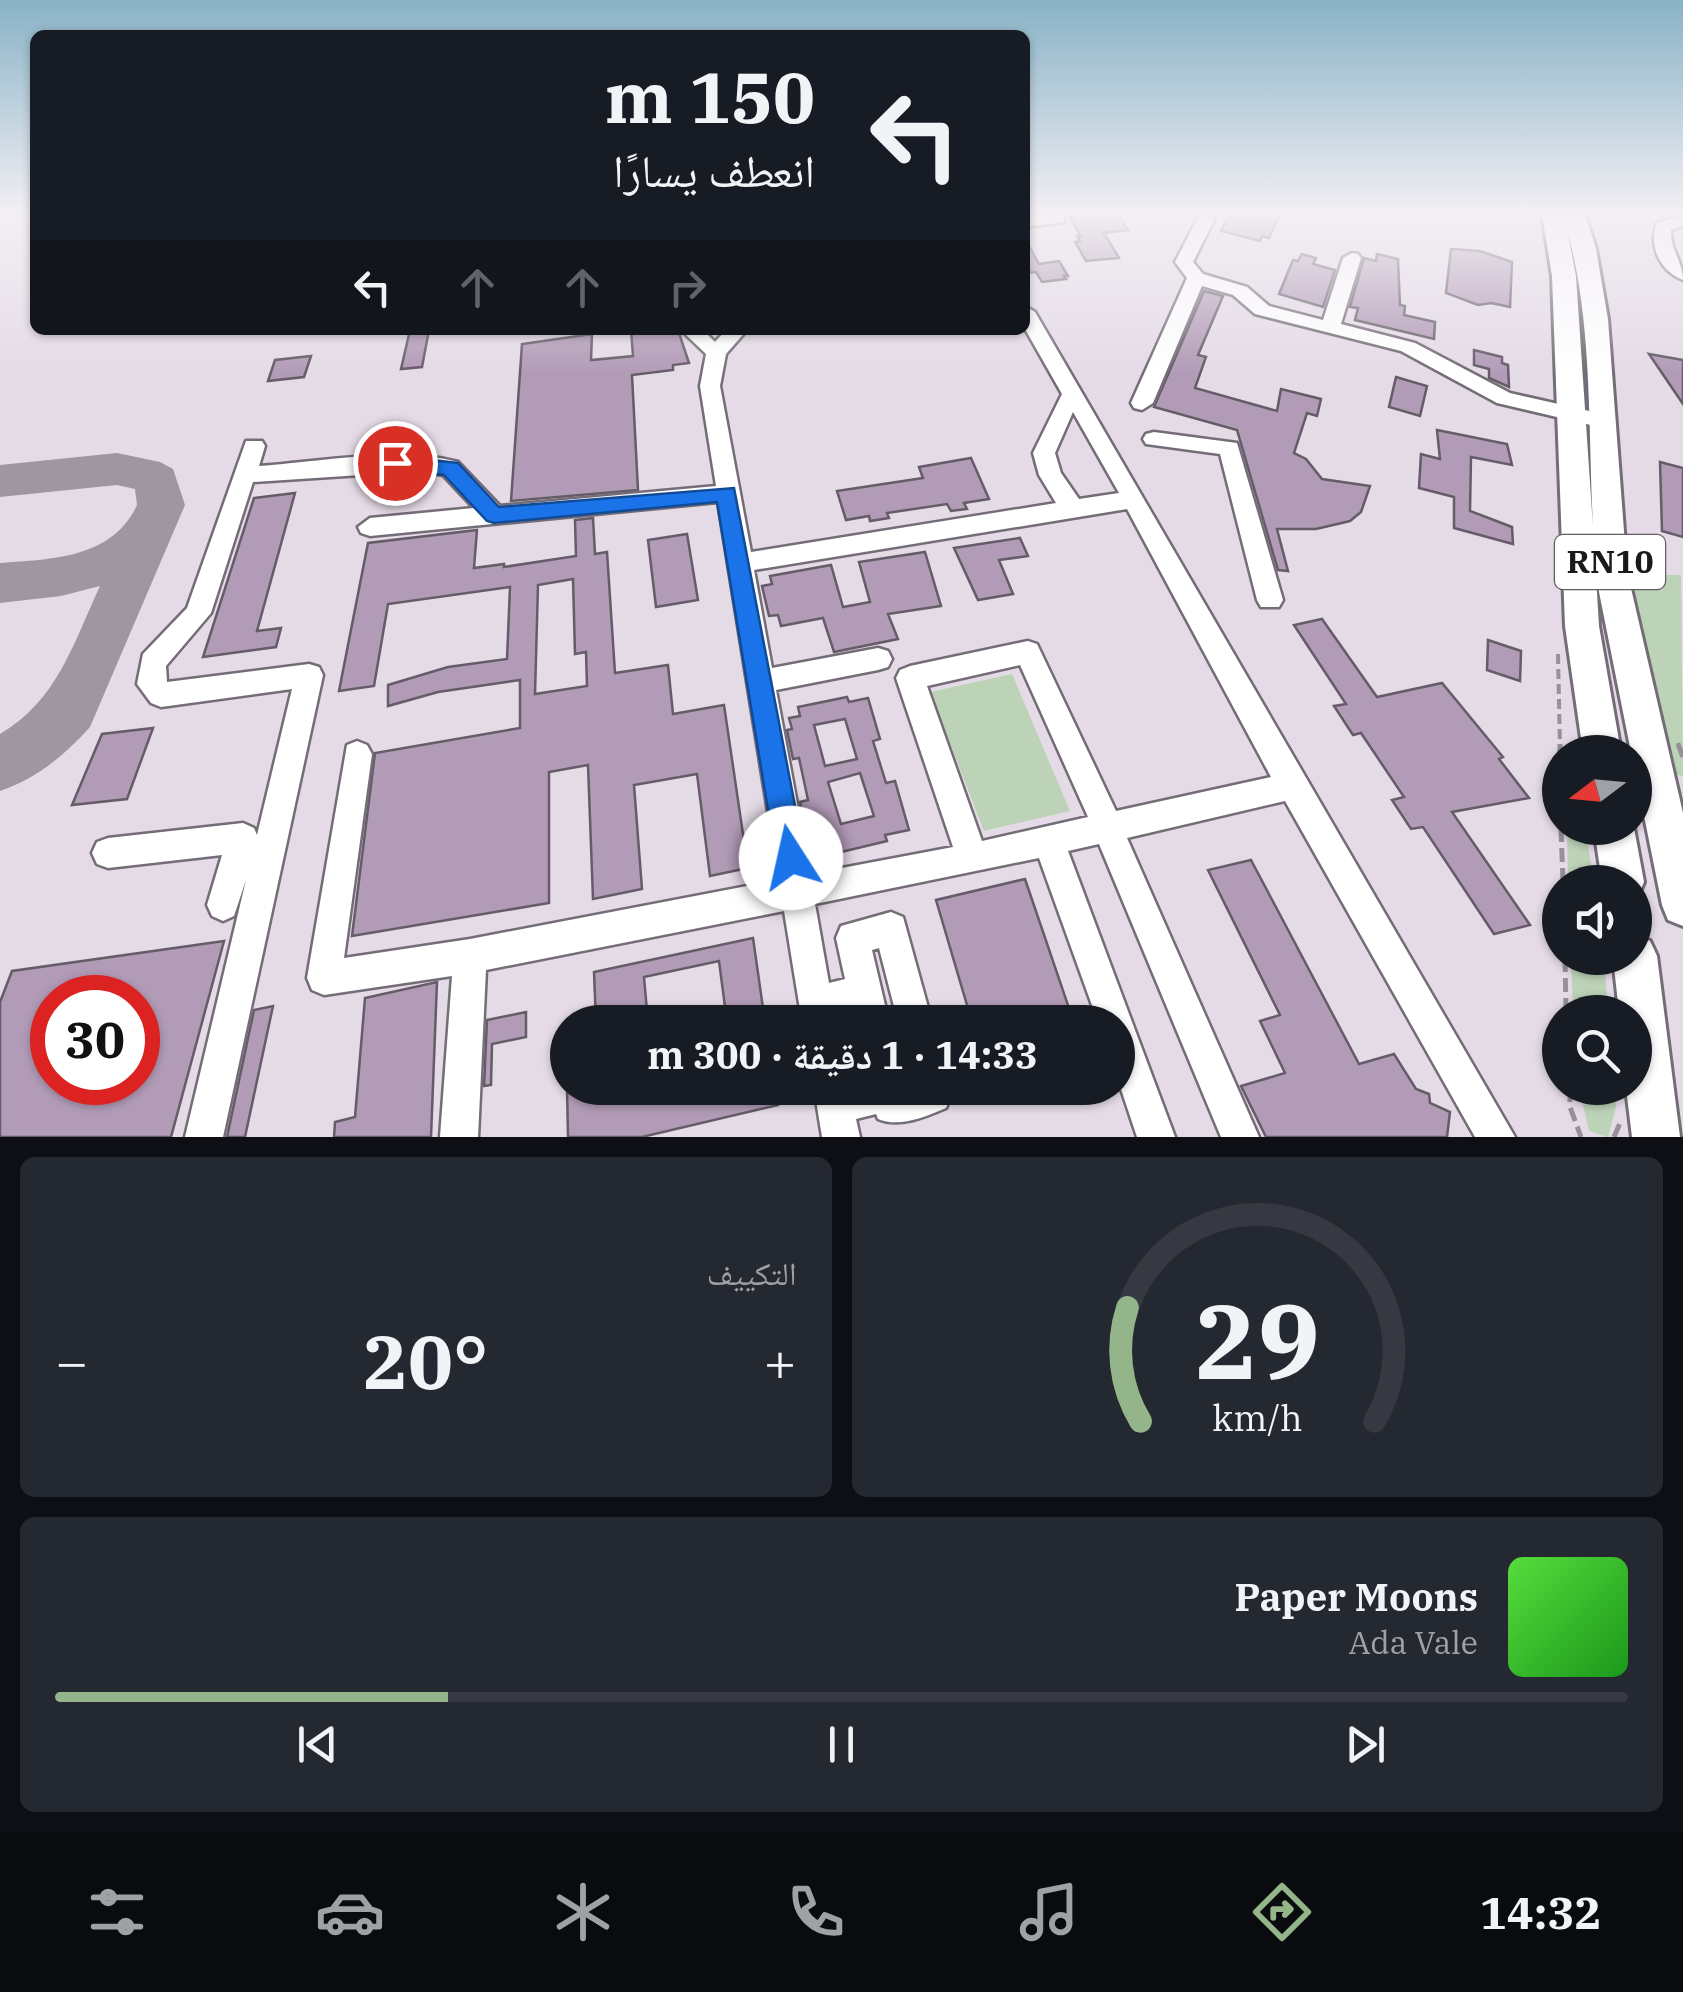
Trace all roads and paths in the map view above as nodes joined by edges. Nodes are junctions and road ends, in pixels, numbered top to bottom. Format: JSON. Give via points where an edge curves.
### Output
{"nodes":[{"id":1,"x":1188,"y":267,"type":"edge"},
{"id":2,"x":1349,"y":267,"type":"edge"},
{"id":3,"x":1578,"y":267,"type":"edge"},
{"id":4,"x":1196,"y":278,"type":"junction"},
{"id":5,"x":1030,"y":321,"type":"edge"},
{"id":6,"x":1331,"y":326,"type":"junction"},
{"id":7,"x":696,"y":335,"type":"edge"},
{"id":8,"x":732,"y":335,"type":"edge"},
{"id":9,"x":716,"y":353,"type":"junction"},
{"id":10,"x":1071,"y":396,"type":"junction"},
{"id":11,"x":1142,"y":403,"type":"dead end"},
{"id":12,"x":1584,"y":416,"type":"junction"},
{"id":13,"x":1154,"y":440,"type":"dead end"},
{"id":14,"x":726,"y":493,"type":"junction"},
{"id":15,"x":1134,"y":499,"type":"junction"},
{"id":16,"x":1074,"y":509,"type":"junction"},
{"id":17,"x":494,"y":515,"type":"junction"},
{"id":18,"x":370,"y":527,"type":"dead end"},
{"id":19,"x":740,"y":563,"type":"junction"},
{"id":20,"x":1270,"y":600,"type":"dead end"},
{"id":21,"x":878,"y":659,"type":"dead end"},
{"id":22,"x":760,"y":682,"type":"junction"},
{"id":23,"x":1599,"y":735,"type":"edge"},
{"id":24,"x":357,"y":754,"type":"dead end"},
{"id":25,"x":1292,"y":786,"type":"junction"},
{"id":26,"x":1108,"y":826,"type":"junction"},
{"id":27,"x":1049,"y":842,"type":"junction"},
{"id":28,"x":108,"y":853,"type":"dead end"},
{"id":29,"x":972,"y":858,"type":"junction"},
{"id":30,"x":797,"y":893,"type":"junction"},
{"id":31,"x":223,"y":905,"type":"dead end"},
{"id":32,"x":1683,"y":905,"type":"edge"},
{"id":33,"x":470,"y":956,"type":"junction"},
{"id":34,"x":1637,"y":975,"type":"edge"},
{"id":35,"x":817,"y":1005,"type":"edge"},
{"id":36,"x":869,"y":1005,"type":"edge"},
{"id":37,"x":911,"y":1005,"type":"edge"},
{"id":38,"x":1109,"y":1005,"type":"edge"},
{"id":39,"x":1135,"y":1078,"type":"edge"},
{"id":40,"x":1570,"y":1105,"type":"edge"},
{"id":41,"x":204,"y":1137,"type":"edge"},
{"id":42,"x":459,"y":1137,"type":"edge"},
{"id":43,"x":1156,"y":1137,"type":"edge"},
{"id":44,"x":1240,"y":1137,"type":"edge"},
{"id":45,"x":1496,"y":1137,"type":"edge"},
{"id":46,"x":1581,"y":1137,"type":"edge"},
{"id":47,"x":1656,"y":1137,"type":"edge"}],
"edges":[{"from":1,"to":4,"type":"street"},
{"from":2,"to":6,"type":"street"},
{"from":3,"to":12,"type":"main road","number":"RN10","via":[[1595,319]]},
{"from":4,"to":6,"type":"street","via":[[1240,291],[1262,310]]},
{"from":4,"to":11,"type":"street"},
{"from":5,"to":10,"type":"street"},
{"from":6,"to":12,"type":"street","via":[[1408,347],[1504,398]]},
{"from":7,"to":9,"type":"street"},
{"from":8,"to":9,"type":"street"},
{"from":9,"to":14,"type":"street","via":[[710,386]]},
{"from":10,"to":15,"type":"street"},
{"from":10,"to":16,"type":"street","via":[[1042,448],[1043,466]]},
{"from":12,"to":23,"type":"main road","number":"RN10","via":[[1582,626]]},
{"from":12,"to":32,"type":"main road","number":"RN10"},
{"from":13,"to":20,"type":"street","via":[[1230,448]]},
{"from":14,"to":17,"type":"street"},
{"from":14,"to":19,"type":"street"},
{"from":15,"to":16,"type":"street"},
{"from":15,"to":25,"type":"street"},
{"from":16,"to":19,"type":"street"},
{"from":17,"to":18,"type":"street"},
{"from":17,"to":41,"type":"street","via":[[450,468],[249,461],[198,613],[153,662],[151,684],[161,695],[309,675]]},
{"from":19,"to":22,"type":"street"},
{"from":21,"to":22,"type":"street"},
{"from":22,"to":30,"type":"street"},
{"from":24,"to":33,"type":"street","via":[[324,978]]},
{"from":25,"to":26,"type":"street"},
{"from":25,"to":45,"type":"street"},
{"from":26,"to":27,"type":"street"},
{"from":26,"to":29,"type":"street","via":[[1028,652],[910,678]]},
{"from":26,"to":44,"type":"street"},
{"from":27,"to":29,"type":"street"},
{"from":27,"to":38,"type":"street"},
{"from":28,"to":31,"type":"street","via":[[243,838]]},
{"from":29,"to":30,"type":"street"},
{"from":30,"to":33,"type":"street"},
{"from":30,"to":35,"type":"street"},
{"from":33,"to":42,"type":"street"},
{"from":34,"to":47,"type":"main road"},
{"from":36,"to":37,"type":"street","via":[[853,938],[892,929]]},
{"from":39,"to":43,"type":"street"},
{"from":40,"to":46,"type":"path"}]}
